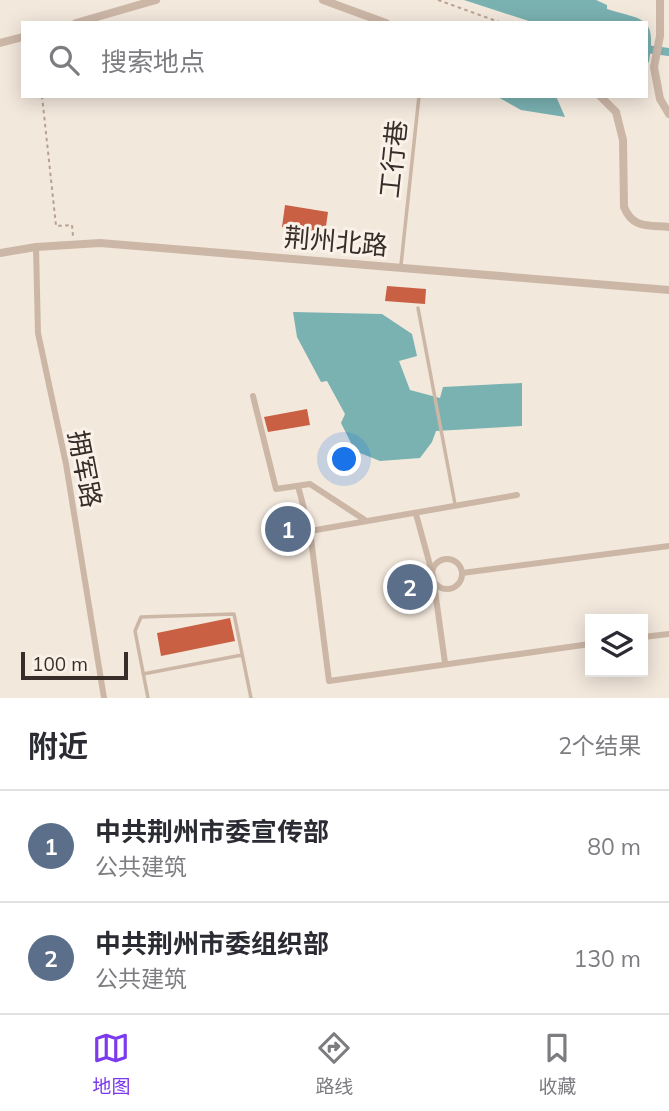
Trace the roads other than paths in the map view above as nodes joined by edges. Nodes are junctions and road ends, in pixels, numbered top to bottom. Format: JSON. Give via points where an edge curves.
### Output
{"nodes":[{"id":1,"x":156,"y":0,"type":"edge"},
{"id":2,"x":323,"y":0,"type":"edge"},
{"id":3,"x":660,"y":0,"type":"edge"},
{"id":4,"x":83,"y":21,"type":"edge"},
{"id":5,"x":381,"y":21,"type":"edge"},
{"id":6,"x":21,"y":38,"type":"edge"},
{"id":7,"x":0,"y":43,"type":"edge"},
{"id":8,"x":419,"y":98,"type":"edge"},
{"id":9,"x":602,"y":98,"type":"edge"},
{"id":10,"x":669,"y":114,"type":"edge"},
{"id":11,"x":669,"y":227,"type":"edge"},
{"id":12,"x":36,"y":247,"type":"junction"},
{"id":13,"x":0,"y":253,"type":"edge"},
{"id":14,"x":401,"y":268,"type":"junction"},
{"id":15,"x":669,"y":290,"type":"edge"},
{"id":16,"x":418,"y":308,"type":"dead end"},
{"id":17,"x":253,"y":396,"type":"dead end"},
{"id":18,"x":298,"y":486,"type":"junction"},
{"id":19,"x":517,"y":495,"type":"dead end"},
{"id":20,"x":455,"y":506,"type":"junction"},
{"id":21,"x":416,"y":513,"type":"junction"},
{"id":22,"x":365,"y":520,"type":"junction"},
{"id":23,"x":310,"y":531,"type":"junction"},
{"id":24,"x":669,"y":546,"type":"edge"},
{"id":25,"x":462,"y":573,"type":"junction"},
{"id":26,"x":433,"y":576,"type":"junction"},
{"id":27,"x":669,"y":634,"type":"edge"},
{"id":28,"x":648,"y":636,"type":"edge"},
{"id":29,"x":585,"y":645,"type":"edge"},
{"id":30,"x":242,"y":655,"type":"junction"},
{"id":31,"x":445,"y":663,"type":"junction"},
{"id":32,"x":143,"y":674,"type":"junction"},
{"id":33,"x":104,"y":698,"type":"edge"},
{"id":34,"x":148,"y":698,"type":"edge"},
{"id":35,"x":251,"y":698,"type":"edge"}],
"edges":[{"from":1,"to":4,"type":"street"},
{"from":2,"to":5,"type":"street"},
{"from":3,"to":10,"type":"street","via":[[654,67],[660,99]]},
{"from":6,"to":7,"type":"street"},
{"from":8,"to":14,"type":"lane","name":"工行巷"},
{"from":9,"to":11,"type":"street","via":[[619,121],[628,217],[636,224]]},
{"from":12,"to":13,"type":"street","name":"荆州北路"},
{"from":12,"to":14,"type":"street","name":"荆州北路","via":[[100,243]]},
{"from":12,"to":33,"type":"street","name":"拥军路","via":[[38,333],[66,464]]},
{"from":14,"to":15,"type":"street","name":"荆州北路"},
{"from":16,"to":20,"type":"lane"},
{"from":17,"to":18,"type":"street","via":[[276,489]]},
{"from":18,"to":22,"type":"street","via":[[310,484]]},
{"from":18,"to":23,"type":"street"},
{"from":19,"to":20,"type":"street"},
{"from":20,"to":21,"type":"street"},
{"from":21,"to":22,"type":"street"},
{"from":21,"to":26,"type":"street"},
{"from":22,"to":23,"type":"street"},
{"from":23,"to":31,"type":"street","via":[[329,681]]},
{"from":24,"to":25,"type":"street"},
{"from":25,"to":26,"type":"street","via":[[451,588],[437,585]]},
{"from":25,"to":26,"type":"street","via":[[459,565],[446,559],[437,563]]},
{"from":26,"to":31,"type":"street"},
{"from":27,"to":28,"type":"street"},
{"from":29,"to":31,"type":"street"},
{"from":30,"to":32,"type":"lane"},
{"from":30,"to":32,"type":"lane","via":[[234,614],[141,617],[135,631]]},
{"from":30,"to":35,"type":"lane"},
{"from":32,"to":34,"type":"lane"}]}
